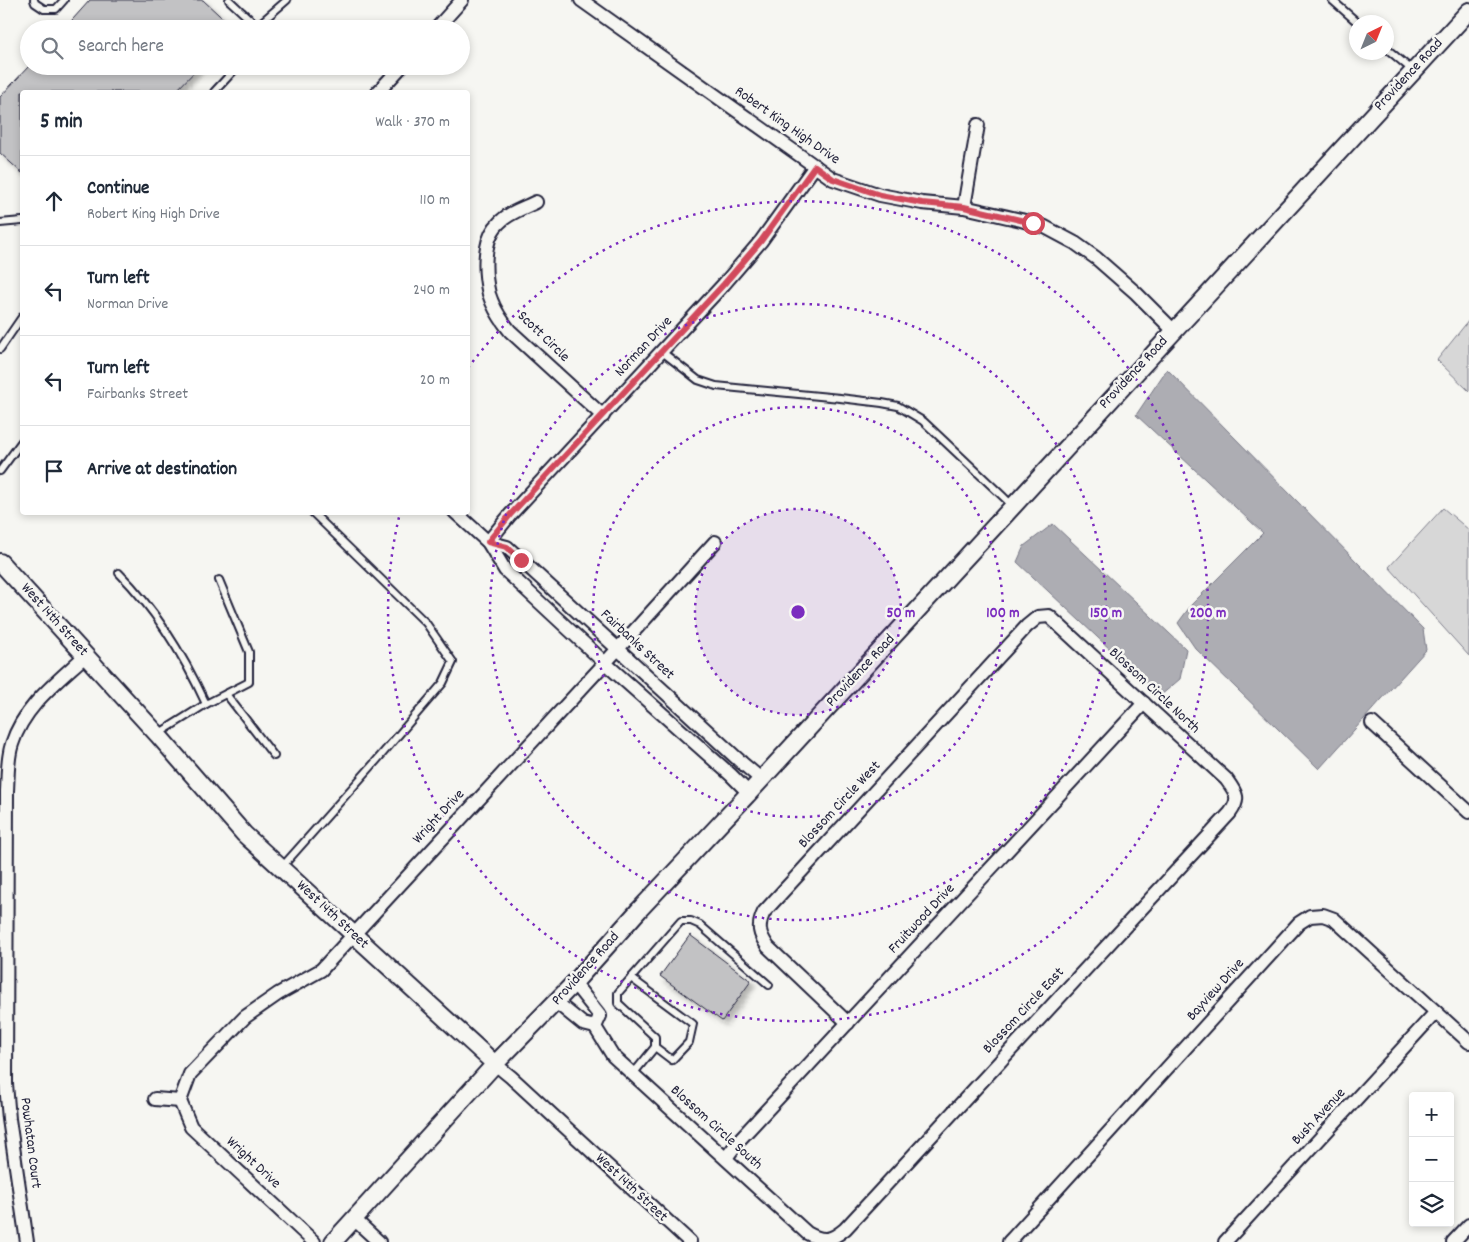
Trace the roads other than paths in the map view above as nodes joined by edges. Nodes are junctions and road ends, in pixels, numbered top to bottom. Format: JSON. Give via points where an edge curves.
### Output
{"nodes":[{"id":1,"x":34,"y":0,"type":"edge"},
{"id":2,"x":64,"y":0,"type":"edge"},
{"id":3,"x":229,"y":0,"type":"edge"},
{"id":4,"x":287,"y":0,"type":"edge"},
{"id":5,"x":462,"y":0,"type":"edge"},
{"id":6,"x":581,"y":0,"type":"edge"},
{"id":7,"x":1332,"y":0,"type":"edge"},
{"id":8,"x":1469,"y":11,"type":"edge"},
{"id":9,"x":1349,"y":15,"type":"edge"},
{"id":10,"x":249,"y":20,"type":"edge"},
{"id":11,"x":264,"y":20,"type":"edge"},
{"id":12,"x":444,"y":20,"type":"edge"},
{"id":13,"x":1394,"y":55,"type":"edge"},
{"id":14,"x":1413,"y":71,"type":"junction"},
{"id":15,"x":230,"y":75,"type":"edge"},
{"id":16,"x":394,"y":75,"type":"edge"},
{"id":17,"x":216,"y":90,"type":"edge"},
{"id":18,"x":380,"y":90,"type":"edge"},
{"id":19,"x":978,"y":125,"type":"dead end"},
{"id":20,"x":815,"y":166,"type":"junction"},
{"id":21,"x":536,"y":202,"type":"dead end"},
{"id":22,"x":964,"y":207,"type":"junction"},
{"id":23,"x":20,"y":221,"type":"edge"},
{"id":24,"x":0,"y":223,"type":"edge"},
{"id":25,"x":20,"y":320,"type":"edge"},
{"id":26,"x":1173,"y":330,"type":"junction"},
{"id":27,"x":0,"y":349,"type":"edge"},
{"id":28,"x":661,"y":351,"type":"junction"},
{"id":29,"x":602,"y":416,"type":"junction"},
{"id":30,"x":20,"y":444,"type":"edge"},
{"id":31,"x":0,"y":471,"type":"edge"},
{"id":32,"x":1012,"y":506,"type":"junction"},
{"id":33,"x":315,"y":515,"type":"edge"},
{"id":34,"x":458,"y":515,"type":"edge"},
{"id":35,"x":488,"y":542,"type":"junction"},
{"id":36,"x":715,"y":542,"type":"dead end"},
{"id":37,"x":0,"y":562,"type":"edge"},
{"id":38,"x":119,"y":573,"type":"dead end"},
{"id":39,"x":219,"y":580,"type":"dead end"},
{"id":40,"x":1045,"y":616,"type":"joint"},
{"id":41,"x":618,"y":649,"type":"junction"},
{"id":42,"x":86,"y":655,"type":"junction"},
{"id":43,"x":605,"y":663,"type":"junction"},
{"id":44,"x":226,"y":694,"type":"junction"},
{"id":45,"x":1144,"y":703,"type":"junction"},
{"id":46,"x":206,"y":704,"type":"junction"},
{"id":47,"x":1372,"y":723,"type":"dead end"},
{"id":48,"x":158,"y":735,"type":"junction"},
{"id":49,"x":274,"y":756,"type":"dead end"},
{"id":50,"x":761,"y":779,"type":"junction"},
{"id":51,"x":748,"y":793,"type":"junction"},
{"id":52,"x":1237,"y":796,"type":"joint"},
{"id":53,"x":1469,"y":812,"type":"edge"},
{"id":54,"x":281,"y":868,"type":"junction"},
{"id":55,"x":353,"y":934,"type":"junction"},
{"id":56,"x":631,"y":978,"type":"junction"},
{"id":57,"x":574,"y":983,"type":"junction"},
{"id":58,"x":769,"y":985,"type":"dead end"},
{"id":59,"x":556,"y":1002,"type":"junction"},
{"id":60,"x":1436,"y":1012,"type":"junction"},
{"id":61,"x":848,"y":1023,"type":"junction"},
{"id":62,"x":596,"y":1027,"type":"junction"},
{"id":63,"x":1469,"y":1042,"type":"edge"},
{"id":64,"x":656,"y":1047,"type":"junction"},
{"id":65,"x":496,"y":1064,"type":"junction"},
{"id":66,"x":633,"y":1074,"type":"junction"},
{"id":67,"x":155,"y":1099,"type":"dead end"},
{"id":68,"x":180,"y":1101,"type":"junction"},
{"id":69,"x":726,"y":1158,"type":"junction"},
{"id":70,"x":354,"y":1219,"type":"junction"},
{"id":71,"x":1469,"y":1225,"type":"edge"},
{"id":72,"x":826,"y":1239,"type":"joint"},
{"id":73,"x":27,"y":1242,"type":"edge"},
{"id":74,"x":314,"y":1242,"type":"edge"},
{"id":75,"x":333,"y":1242,"type":"edge"},
{"id":76,"x":379,"y":1242,"type":"edge"},
{"id":77,"x":690,"y":1242,"type":"edge"},
{"id":78,"x":1009,"y":1242,"type":"edge"},
{"id":79,"x":1225,"y":1242,"type":"edge"},
{"id":80,"x":1453,"y":1242,"type":"edge"}],
"edges":[{"from":1,"to":2,"type":"lane","via":[[44,9],[56,9]]},
{"from":3,"to":10,"type":"lane"},
{"from":4,"to":11,"type":"lane"},
{"from":5,"to":12,"type":"street"},
{"from":6,"to":20,"type":"street","name":"Robert King High Drive"},
{"from":7,"to":9,"type":"lane"},
{"from":8,"to":14,"type":"street","name":"Providence Road"},
{"from":13,"to":14,"type":"lane"},
{"from":14,"to":26,"type":"street","name":"Providence Road"},
{"from":15,"to":17,"type":"lane"},
{"from":16,"to":18,"type":"street"},
{"from":19,"to":22,"type":"street"},
{"from":20,"to":22,"type":"street","name":"Robert King High Drive","via":[[833,179],[880,195]]},
{"from":20,"to":28,"type":"street","name":"Norman Drive","via":[[761,241]]},
{"from":21,"to":29,"type":"street","name":"Scott Circle","via":[[500,222],[492,231],[486,270],[490,294],[501,320],[510,331]]},
{"from":22,"to":26,"type":"street","name":"Robert King High Drive","via":[[1045,227],[1074,243],[1113,272]]},
{"from":23,"to":24,"type":"lane"},
{"from":25,"to":27,"type":"lane"},
{"from":26,"to":32,"type":"street","name":"Providence Road"},
{"from":28,"to":29,"type":"street","name":"Norman Drive"},
{"from":28,"to":32,"type":"lane","via":[[698,380],[716,386],[898,406],[923,421]]},
{"from":29,"to":35,"type":"street","name":"Norman Drive"},
{"from":30,"to":31,"type":"lane"},
{"from":32,"to":50,"type":"street","name":"Providence Road"},
{"from":33,"to":54,"type":"lane","via":[[426,623],[453,662],[443,683]]},
{"from":34,"to":35,"type":"street","name":"Fairbanks Street"},
{"from":35,"to":41,"type":"street","name":"Fairbanks Street","via":[[507,547]]},
{"from":35,"to":43,"type":"street","name":"Fairbanks Street","via":[[505,570]]},
{"from":36,"to":41,"type":"street","name":"Wright Drive"},
{"from":37,"to":42,"type":"street","name":"West 14th Street"},
{"from":38,"to":46,"type":"lane","via":[[172,639]]},
{"from":39,"to":44,"type":"lane","via":[[249,652],[249,682]]},
{"from":40,"to":45,"type":"street","name":"Blossom Circle North","via":[[1049,616]]},
{"from":40,"to":61,"type":"street","name":"Blossom Circle West","via":[[1038,617],[1027,626],[759,921],[760,934],[768,947]]},
{"from":41,"to":43,"type":"street","name":"Wright Drive"},
{"from":41,"to":50,"type":"street","name":"Fairbanks Street"},
{"from":42,"to":48,"type":"street","name":"West 14th Street"},
{"from":42,"to":73,"type":"street","name":"Powhatan Court","via":[[30,708],[12,744],[8,761],[6,1084]]},
{"from":43,"to":51,"type":"street","name":"Fairbanks Street"},
{"from":43,"to":55,"type":"street","name":"Wright Drive"},
{"from":44,"to":46,"type":"lane"},
{"from":44,"to":49,"type":"lane"},
{"from":45,"to":52,"type":"street","name":"Blossom Circle North","via":[[1226,779]]},
{"from":45,"to":61,"type":"street","name":"Fruitwood Drive"},
{"from":46,"to":48,"type":"lane"},
{"from":47,"to":53,"type":"street"},
{"from":48,"to":54,"type":"street","name":"West 14th Street","via":[[244,834]]},
{"from":50,"to":51,"type":"street","name":"Providence Road"},
{"from":51,"to":57,"type":"street","name":"Providence Road"},
{"from":52,"to":72,"type":"street","name":"Blossom Circle East","via":[[1237,803],[1230,813],[845,1229]]},
{"from":54,"to":55,"type":"street","name":"West 14th Street"},
{"from":55,"to":65,"type":"street","name":"West 14th Street"},
{"from":55,"to":68,"type":"street","name":"Wright Drive","via":[[321,970],[245,1017],[190,1074]]},
{"from":56,"to":58,"type":"lane","via":[[681,921],[691,921],[700,925]]},
{"from":56,"to":64,"type":"lane","via":[[618,993],[618,1003],[655,1037]]},
{"from":56,"to":64,"type":"lane","via":[[693,1024],[689,1042],[672,1060]]},
{"from":57,"to":59,"type":"street","name":"Providence Road"},
{"from":57,"to":62,"type":"street","name":"Blossom Circle South","via":[[600,1016]]},
{"from":59,"to":62,"type":"street","via":[[583,1024]]},
{"from":59,"to":65,"type":"street","name":"Providence Road"},
{"from":60,"to":63,"type":"street","name":"Bayview Drive"},
{"from":60,"to":78,"type":"street","name":"Bayview Drive","via":[[1334,919],[1323,915],[1310,916],[1299,923],[1256,969]]},
{"from":60,"to":79,"type":"street","name":"Bush Avenue"},
{"from":61,"to":69,"type":"street","name":"Fruitwood Drive"},
{"from":62,"to":66,"type":"street","name":"Blossom Circle South","via":[[613,1056]]},
{"from":64,"to":66,"type":"lane"},
{"from":65,"to":70,"type":"street","name":"Providence Road"},
{"from":65,"to":77,"type":"street","name":"West 14th Street"},
{"from":66,"to":69,"type":"street","name":"Blossom Circle South"},
{"from":67,"to":68,"type":"street"},
{"from":68,"to":74,"type":"street","name":"Wright Drive","via":[[191,1128]]},
{"from":69,"to":72,"type":"street","name":"Blossom Circle South","via":[[806,1233],[818,1240]]},
{"from":70,"to":75,"type":"street","name":"Providence Road"},
{"from":70,"to":76,"type":"street"},
{"from":71,"to":80,"type":"street"}]}
